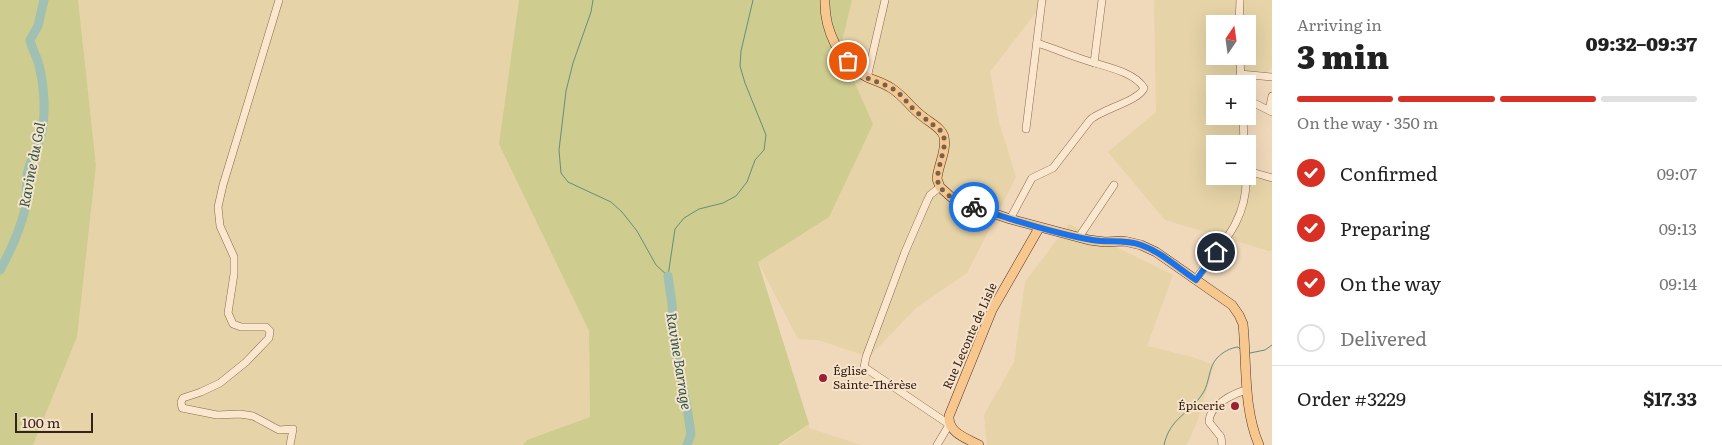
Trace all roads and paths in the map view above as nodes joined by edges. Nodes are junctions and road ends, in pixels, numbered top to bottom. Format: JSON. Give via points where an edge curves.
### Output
{"nodes":[{"id":1,"x":279,"y":0,"type":"edge"},
{"id":2,"x":825,"y":0,"type":"edge"},
{"id":3,"x":885,"y":0,"type":"edge"},
{"id":4,"x":1042,"y":0,"type":"edge"},
{"id":5,"x":1102,"y":0,"type":"edge"},
{"id":6,"x":1240,"y":0,"type":"edge"},
{"id":7,"x":1239,"y":15,"type":"edge"},
{"id":8,"x":1037,"y":42,"type":"junction"},
{"id":9,"x":1094,"y":63,"type":"junction"},
{"id":10,"x":1240,"y":65,"type":"edge"},
{"id":11,"x":1240,"y":74,"type":"joint"},
{"id":12,"x":1272,"y":77,"type":"edge"},
{"id":13,"x":867,"y":78,"type":"junction"},
{"id":14,"x":1272,"y":96,"type":"edge"},
{"id":15,"x":1256,"y":104,"type":"edge"},
{"id":16,"x":1270,"y":111,"type":"edge"},
{"id":17,"x":1026,"y":129,"type":"dead end"},
{"id":18,"x":1256,"y":173,"type":"edge"},
{"id":19,"x":1272,"y":178,"type":"edge"},
{"id":20,"x":1114,"y":185,"type":"dead end"},
{"id":21,"x":1245,"y":185,"type":"edge"},
{"id":22,"x":940,"y":187,"type":"junction"},
{"id":23,"x":1010,"y":219,"type":"junction"},
{"id":24,"x":1039,"y":228,"type":"junction"},
{"id":25,"x":1080,"y":237,"type":"junction"},
{"id":26,"x":1196,"y":280,"type":"junction"},
{"id":27,"x":1247,"y":390,"type":"junction"},
{"id":28,"x":949,"y":425,"type":"junction"},
{"id":29,"x":290,"y":445,"type":"edge"},
{"id":30,"x":938,"y":445,"type":"edge"},
{"id":31,"x":979,"y":445,"type":"edge"},
{"id":32,"x":1222,"y":445,"type":"edge"},
{"id":33,"x":1259,"y":445,"type":"edge"}],
"edges":[{"from":1,"to":29,"type":"street","via":[[218,208],[220,226],[234,257],[230,319],[232,324],[241,327],[266,327],[270,331],[269,338],[220,383],[187,396],[181,402],[182,408],[187,410],[252,416],[279,430],[293,429]]},
{"from":2,"to":13,"type":"main road","via":[[832,39],[839,51]]},
{"from":3,"to":13,"type":"street"},
{"from":4,"to":8,"type":"street"},
{"from":5,"to":9,"type":"street"},
{"from":6,"to":7,"type":"street"},
{"from":8,"to":9,"type":"street"},
{"from":8,"to":17,"type":"street"},
{"from":9,"to":23,"type":"street","via":[[1134,78],[1144,88],[1143,91],[1090,120],[1053,168],[1032,178]]},
{"from":10,"to":11,"type":"street"},
{"from":11,"to":12,"type":"street"},
{"from":13,"to":22,"type":"main road","via":[[898,92],[915,111],[941,131],[944,148],[937,179]]},
{"from":14,"to":16,"type":"street"},
{"from":15,"to":16,"type":"street"},
{"from":18,"to":19,"type":"street"},
{"from":20,"to":25,"type":"street"},
{"from":21,"to":26,"type":"street","via":[[1244,204],[1237,224]]},
{"from":22,"to":23,"type":"main road","via":[[966,204]]},
{"from":22,"to":28,"type":"street","via":[[930,194],[905,252],[864,368]]},
{"from":23,"to":24,"type":"main road"},
{"from":24,"to":25,"type":"main road"},
{"from":24,"to":28,"type":"main road","name":"Rue Leconte de Lisle","via":[[992,310],[949,416]]},
{"from":25,"to":26,"type":"main road","via":[[1141,245]]},
{"from":26,"to":27,"type":"main road","via":[[1232,305],[1239,315],[1243,324]]},
{"from":27,"to":32,"type":"street","via":[[1223,400],[1210,416],[1209,422],[1221,436]]},
{"from":27,"to":33,"type":"main road","via":[[1254,434]]},
{"from":28,"to":30,"type":"street"},
{"from":28,"to":31,"type":"main road"}]}
